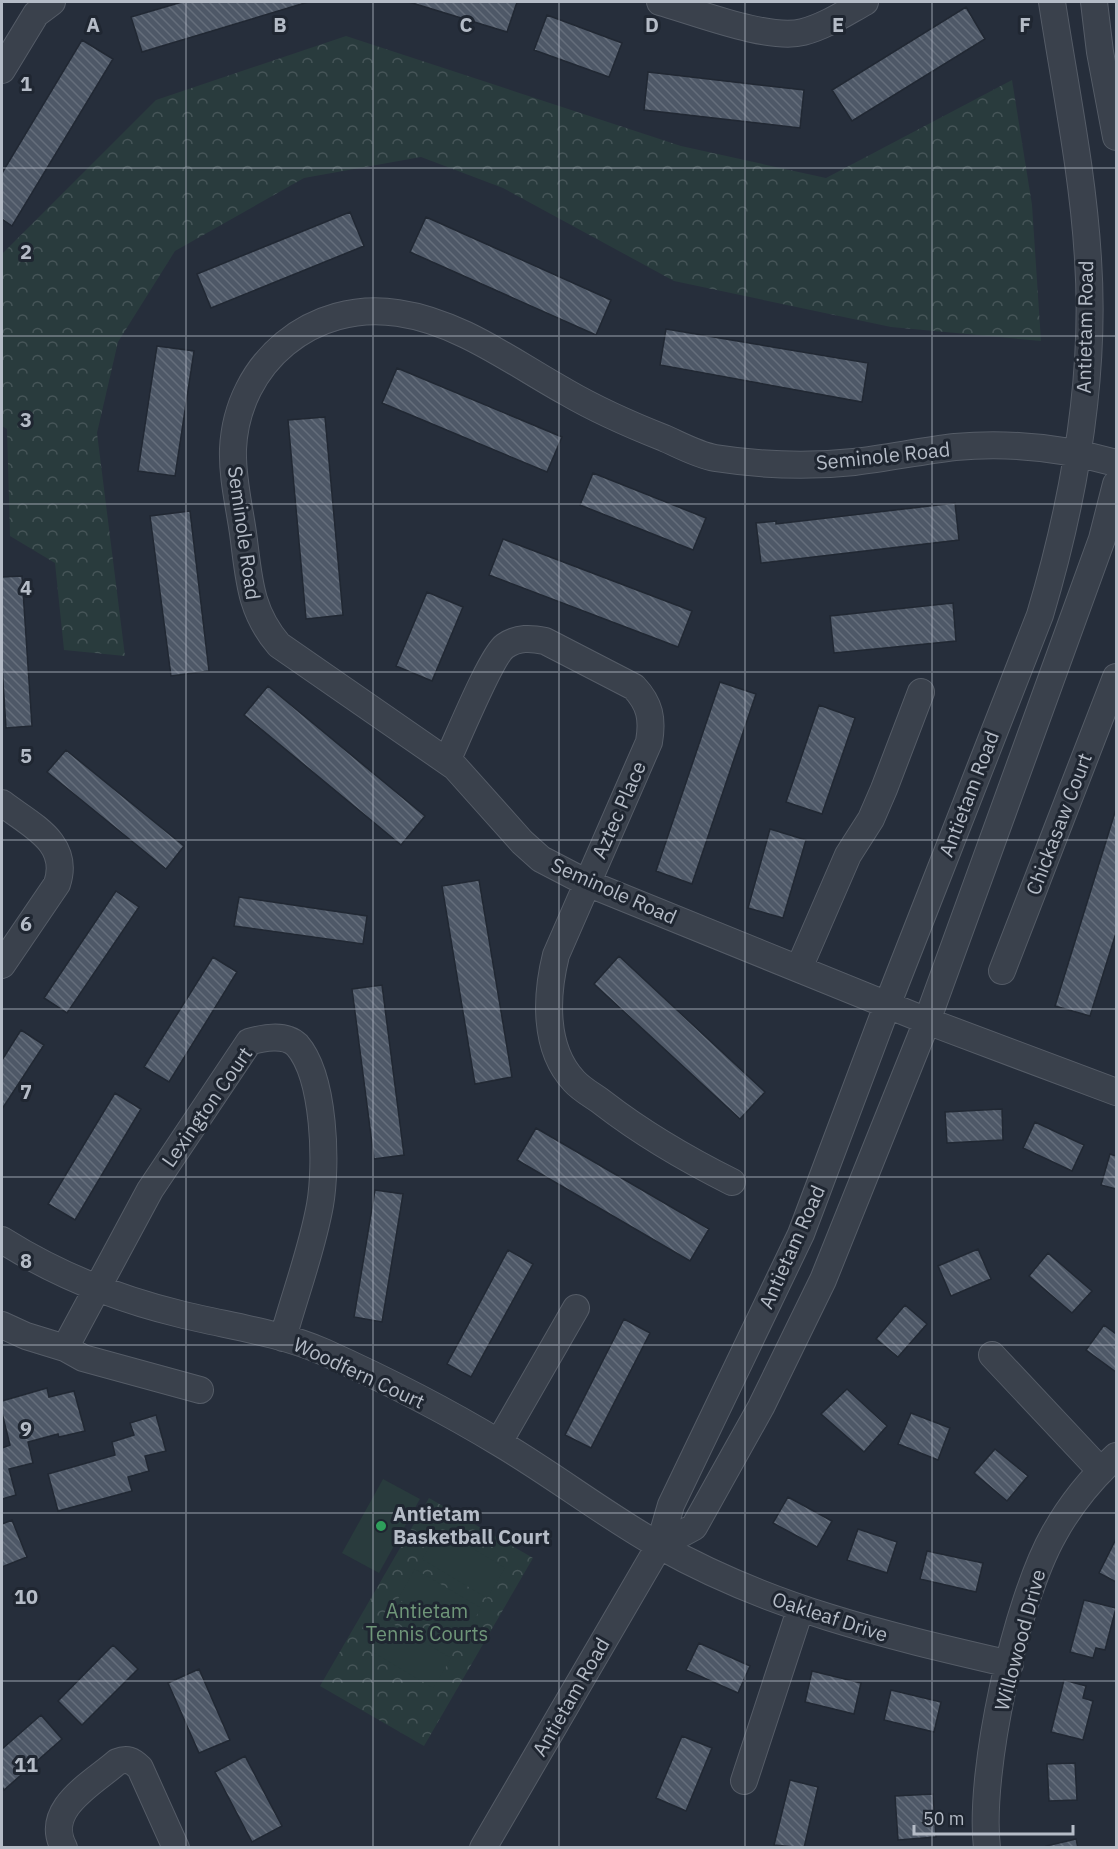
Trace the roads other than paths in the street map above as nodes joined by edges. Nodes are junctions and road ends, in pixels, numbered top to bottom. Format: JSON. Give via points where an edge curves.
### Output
{"nodes":[{"id":1,"x":50,"y":2,"type":"edge"},
{"id":2,"x":660,"y":2,"type":"edge"},
{"id":3,"x":866,"y":2,"type":"edge"},
{"id":4,"x":1052,"y":2,"type":"edge"},
{"id":5,"x":1094,"y":2,"type":"edge"},
{"id":6,"x":2,"y":70,"type":"edge"},
{"id":7,"x":1116,"y":137,"type":"edge"},
{"id":8,"x":1077,"y":452,"type":"junction"},
{"id":9,"x":1116,"y":463,"type":"edge"},
{"id":10,"x":1116,"y":484,"type":"edge"},
{"id":11,"x":1116,"y":677,"type":"edge"},
{"id":12,"x":921,"y":692,"type":"dead end"},
{"id":13,"x":447,"y":761,"type":"junction"},
{"id":14,"x":2,"y":803,"type":"edge"},
{"id":15,"x":587,"y":883,"type":"junction"},
{"id":16,"x":2,"y":965,"type":"edge"},
{"id":17,"x":799,"y":968,"type":"junction"},
{"id":18,"x":1002,"y":971,"type":"dead end"},
{"id":19,"x":888,"y":1003,"type":"junction"},
{"id":20,"x":927,"y":1021,"type":"junction"},
{"id":21,"x":1116,"y":1092,"type":"edge"},
{"id":22,"x":732,"y":1182,"type":"dead end"},
{"id":23,"x":2,"y":1240,"type":"edge"},
{"id":24,"x":98,"y":1288,"type":"junction"},
{"id":25,"x":576,"y":1308,"type":"dead end"},
{"id":26,"x":2,"y":1325,"type":"edge"},
{"id":27,"x":283,"y":1338,"type":"junction"},
{"id":28,"x":65,"y":1348,"type":"junction"},
{"id":29,"x":992,"y":1355,"type":"dead end"},
{"id":30,"x":201,"y":1390,"type":"dead end"},
{"id":31,"x":499,"y":1442,"type":"junction"},
{"id":32,"x":1109,"y":1463,"type":"edge"},
{"id":33,"x":659,"y":1546,"type":"junction"},
{"id":34,"x":800,"y":1610,"type":"junction"},
{"id":35,"x":1010,"y":1664,"type":"junction"},
{"id":36,"x":744,"y":1781,"type":"dead end"},
{"id":37,"x":64,"y":1848,"type":"edge"},
{"id":38,"x":176,"y":1848,"type":"edge"},
{"id":39,"x":483,"y":1848,"type":"edge"},
{"id":40,"x":987,"y":1848,"type":"edge"}],
"edges":[{"from":1,"to":6,"type":"street","via":[[36,14]]},
{"from":2,"to":3,"type":"street","via":[[777,34],[824,25]]},
{"from":4,"to":8,"type":"street","name":"Antietam Road","via":[[1082,194],[1088,261],[1089,328]]},
{"from":5,"to":7,"type":"street"},
{"from":8,"to":9,"type":"street","name":"Seminole Road"},
{"from":8,"to":13,"type":"street","name":"Seminole Road","via":[[1005,446],[956,447],[852,462],[808,464],[711,457],[569,394],[459,330],[428,319],[362,311],[337,314],[312,325],[268,361],[246,394],[237,420],[233,468],[255,609],[279,645]]},
{"from":8,"to":19,"type":"street","name":"Antietam Road","via":[[1057,558],[1040,615]]},
{"from":10,"to":20,"type":"street","name":"Antietam Road","via":[[1102,539]]},
{"from":11,"to":18,"type":"street","name":"Chickasaw Court"},
{"from":12,"to":17,"type":"street","via":[[880,799],[848,855]]},
{"from":13,"to":15,"type":"street","name":"Seminole Road","via":[[535,853],[559,871]]},
{"from":13,"to":15,"type":"street","name":"Aztec Place","via":[[498,654],[518,639],[545,641],[634,687],[650,709],[649,742]]},
{"from":14,"to":16,"type":"street","via":[[53,843],[60,855],[61,871],[57,884]]},
{"from":15,"to":17,"type":"street","name":"Seminole Road"},
{"from":15,"to":22,"type":"street","name":"Aztec Place","via":[[556,955],[550,980],[548,1007],[561,1058],[574,1081],[624,1119]]},
{"from":17,"to":19,"type":"street","name":"Seminole Road"},
{"from":19,"to":20,"type":"street","name":"Seminole Road"},
{"from":19,"to":33,"type":"street","name":"Antietam Road","via":[[801,1234],[671,1505]]},
{"from":20,"to":21,"type":"street","name":"Seminole Road"},
{"from":20,"to":33,"type":"street","name":"Antietam Road","via":[[823,1280],[761,1407],[694,1527]]},
{"from":23,"to":24,"type":"street","name":"Woodfern Court"},
{"from":24,"to":27,"type":"street","name":"Woodfern Court","via":[[179,1314]]},
{"from":24,"to":27,"type":"street","name":"Lexington Court","via":[[150,1190],[249,1042],[280,1038],[296,1044],[312,1075],[321,1126],[322,1170],[320,1205]]},
{"from":24,"to":28,"type":"street","name":"Lexington Court"},
{"from":25,"to":31,"type":"street"},
{"from":26,"to":28,"type":"street"},
{"from":27,"to":31,"type":"street","name":"Woodfern Court","via":[[367,1372]]},
{"from":28,"to":30,"type":"street","via":[[83,1358]]},
{"from":29,"to":32,"type":"street"},
{"from":31,"to":33,"type":"street","name":"Woodfern Court"},
{"from":32,"to":35,"type":"street","name":"Willowood Drive","via":[[1074,1502],[1054,1534],[1041,1561]]},
{"from":33,"to":34,"type":"street","name":"Oakleaf Drive"},
{"from":33,"to":39,"type":"street","name":"Antietam Road"},
{"from":34,"to":35,"type":"street","name":"Oakleaf Drive","via":[[870,1632]]},
{"from":34,"to":36,"type":"street"},
{"from":35,"to":40,"type":"street","name":"Willowood Drive","via":[[986,1795]]},
{"from":37,"to":38,"type":"street","via":[[57,1827],[60,1813],[125,1759],[140,1767]]}]}
